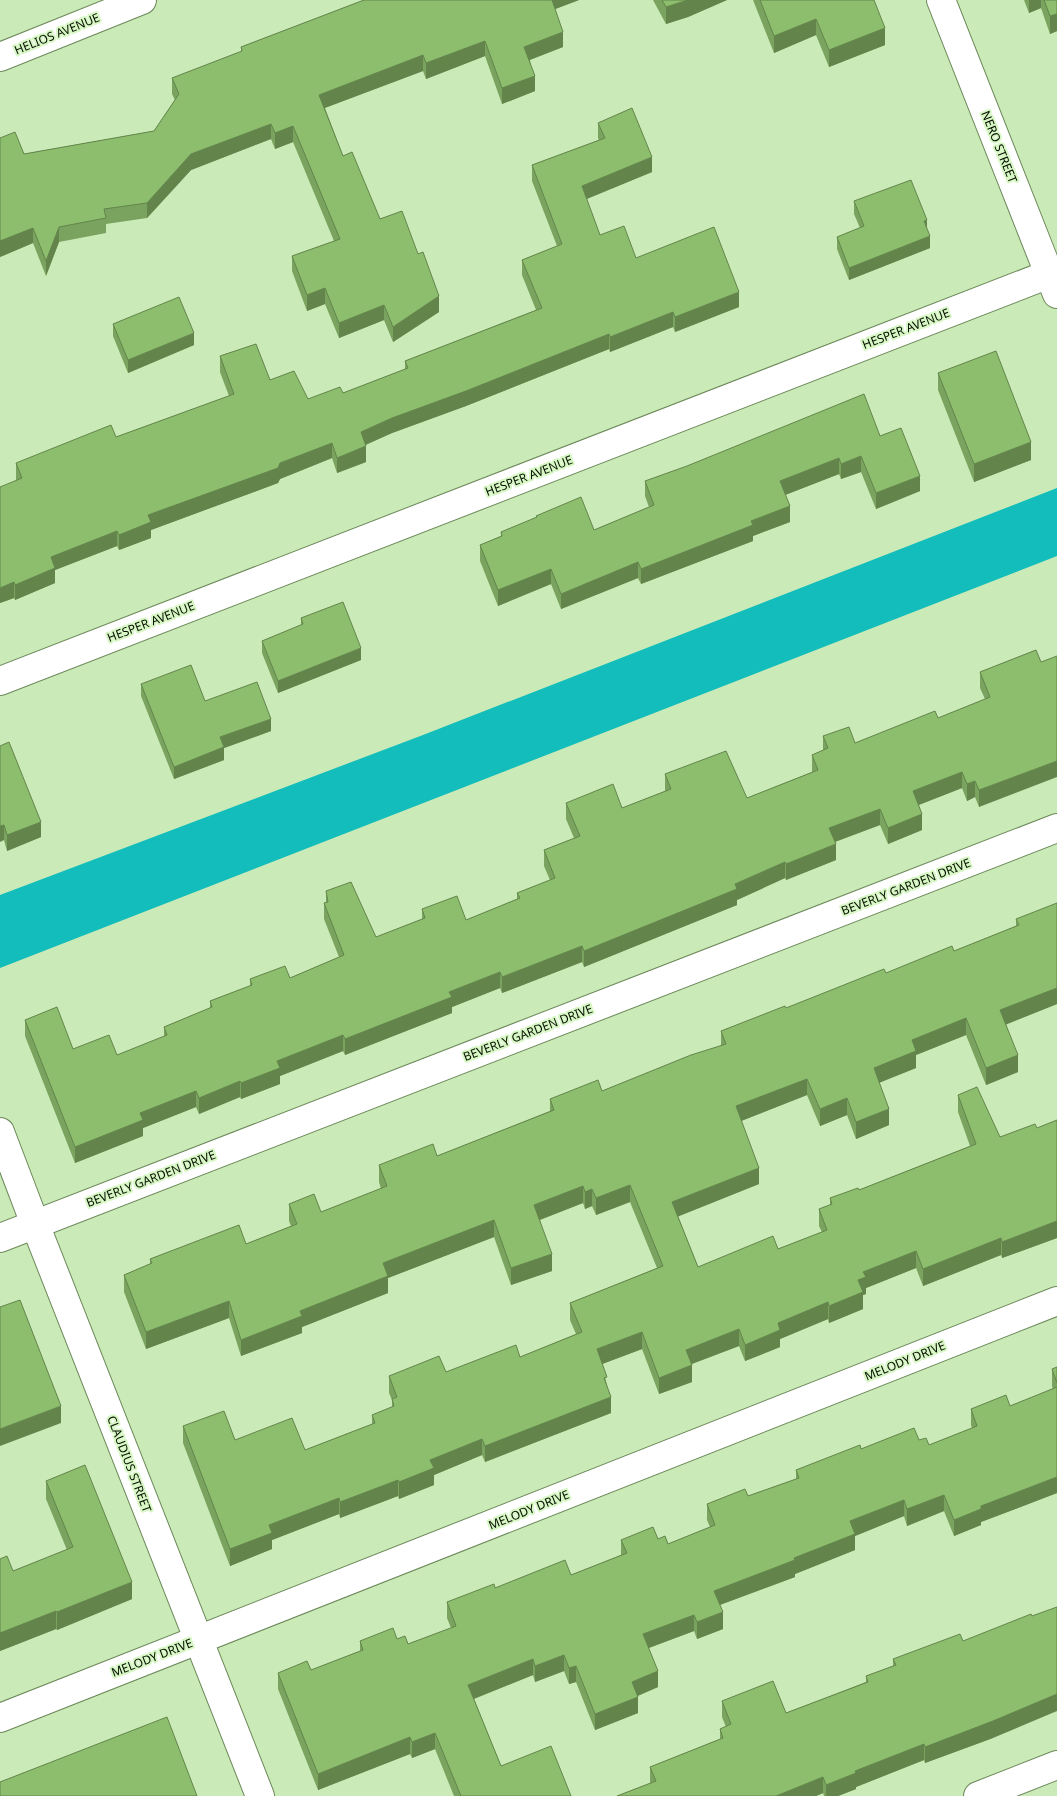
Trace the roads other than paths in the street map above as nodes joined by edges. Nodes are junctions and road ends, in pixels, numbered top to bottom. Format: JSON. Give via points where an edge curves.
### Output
{"nodes":[{"id":1,"x":142,"y":0,"type":"edge"},
{"id":2,"x":941,"y":0,"type":"edge"},
{"id":3,"x":0,"y":56,"type":"edge"},
{"id":4,"x":1054,"y":280,"type":"edge"},
{"id":5,"x":0,"y":681,"type":"edge"},
{"id":6,"x":1057,"y":828,"type":"edge"},
{"id":7,"x":0,"y":1132,"type":"edge"},
{"id":8,"x":35,"y":1224,"type":"junction"},
{"id":9,"x":0,"y":1238,"type":"edge"},
{"id":10,"x":1057,"y":1301,"type":"edge"},
{"id":11,"x":198,"y":1640,"type":"junction"},
{"id":12,"x":0,"y":1718,"type":"edge"},
{"id":13,"x":1057,"y":1765,"type":"edge"},
{"id":14,"x":260,"y":1796,"type":"edge"},
{"id":15,"x":978,"y":1796,"type":"edge"}],
"edges":[{"from":1,"to":3,"type":"street","name":"HELIOS AVENUE"},
{"from":2,"to":4,"type":"street","name":"NERO STREET"},
{"from":4,"to":5,"type":"street","name":"HESPER AVENUE"},
{"from":6,"to":8,"type":"street","name":"BEVERLY GARDEN DRIVE"},
{"from":7,"to":8,"type":"street","name":"CLAUDIUS STREET"},
{"from":8,"to":9,"type":"street","name":"BEVERLY GARDEN DRIVE"},
{"from":8,"to":11,"type":"street","name":"CLAUDIUS STREET"},
{"from":10,"to":11,"type":"street","name":"MELODY DRIVE"},
{"from":11,"to":12,"type":"street","name":"MELODY DRIVE"},
{"from":11,"to":14,"type":"street","name":"CLAUDIUS STREET"},
{"from":13,"to":15,"type":"street"}]}
